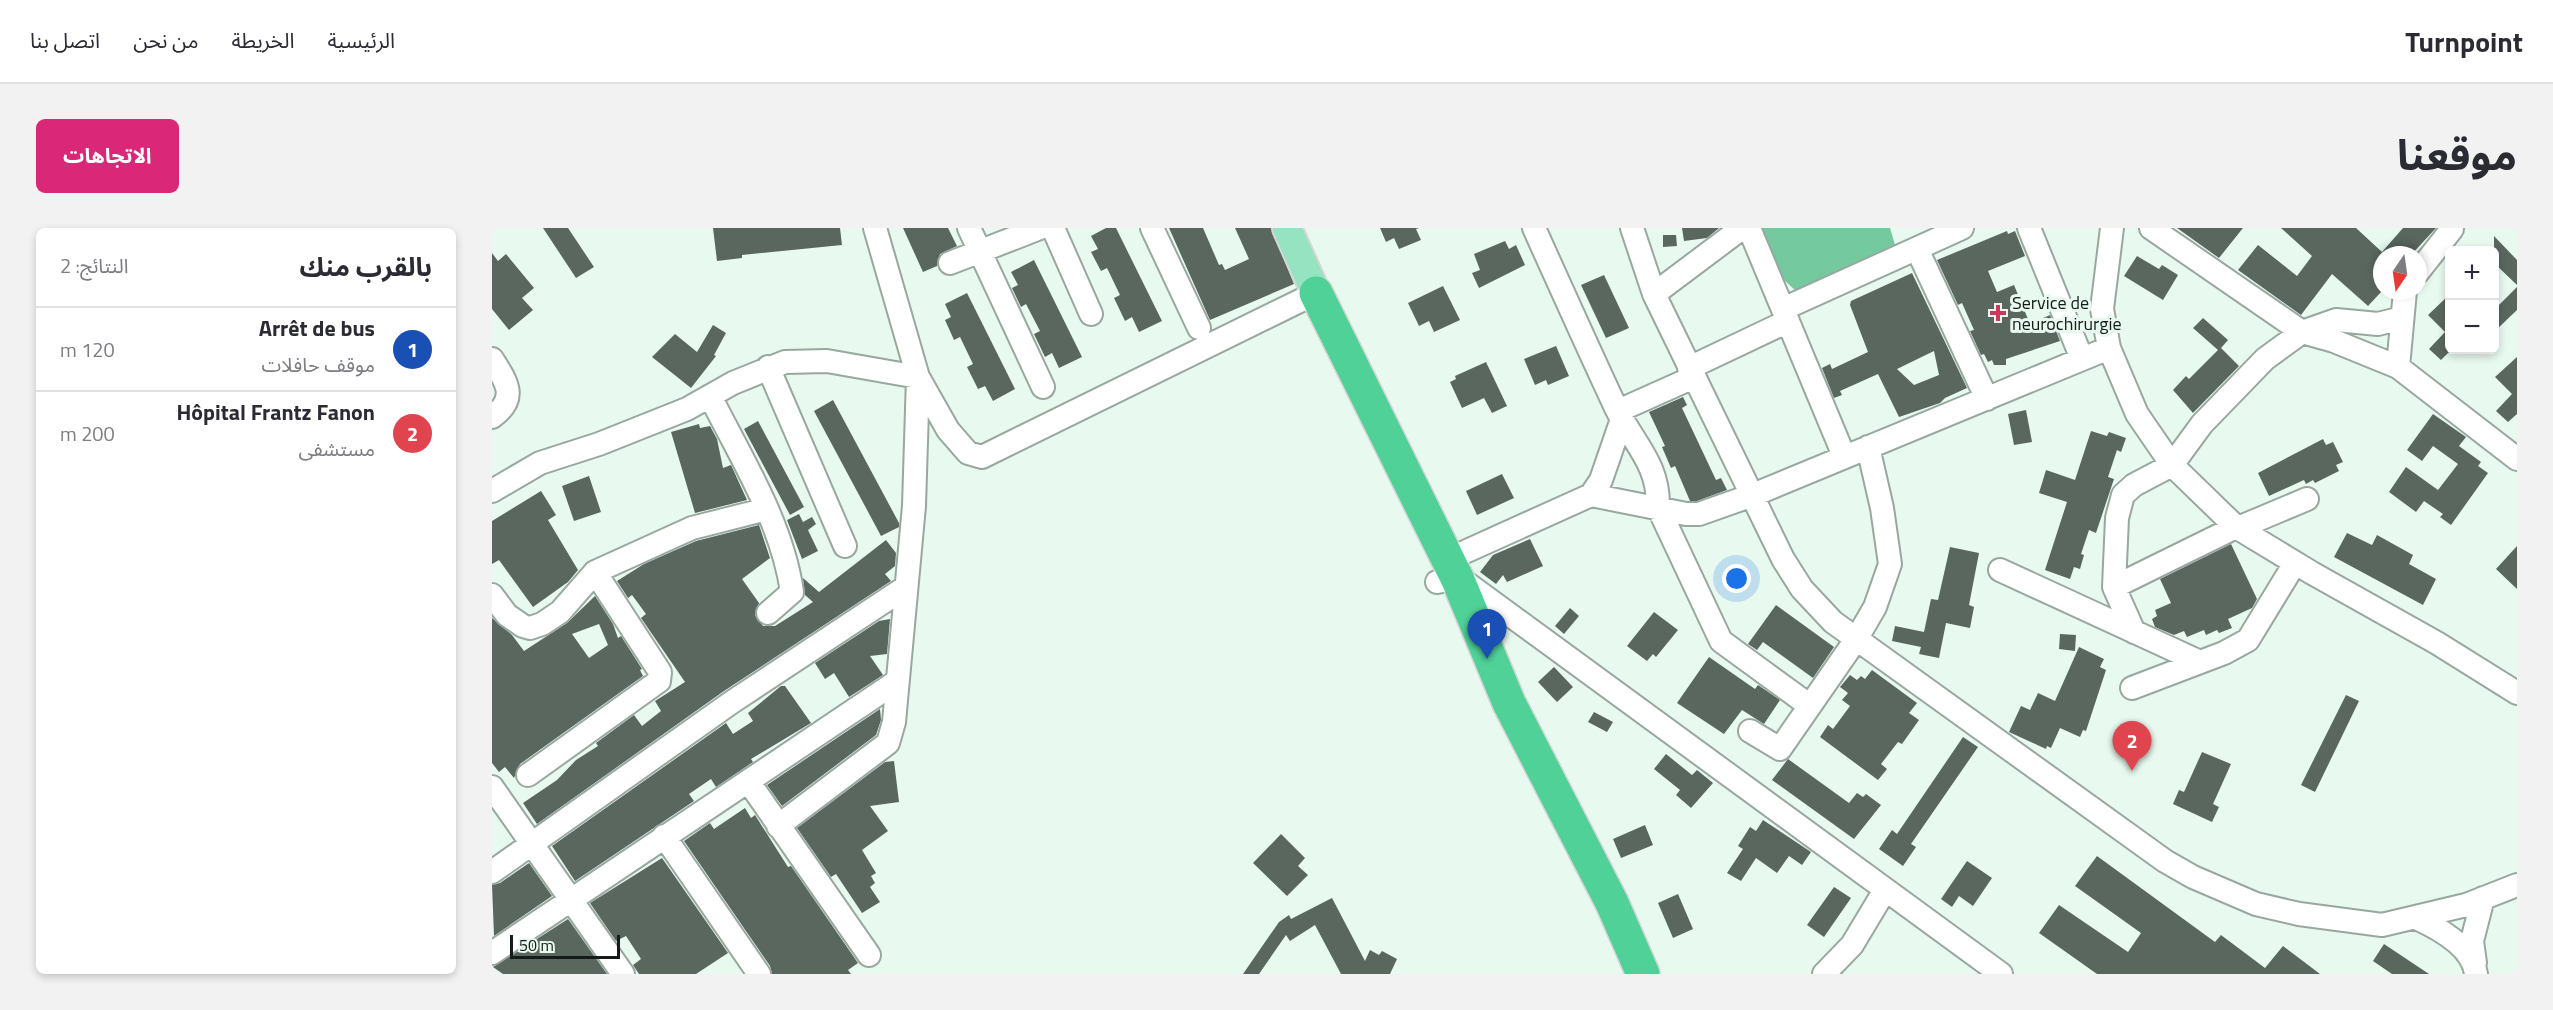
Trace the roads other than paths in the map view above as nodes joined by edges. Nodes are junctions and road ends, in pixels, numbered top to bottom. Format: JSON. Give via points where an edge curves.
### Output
{"nodes":[{"id":1,"x":875,"y":228,"type":"edge"},
{"id":2,"x":969,"y":228,"type":"edge"},
{"id":3,"x":1040,"y":228,"type":"edge"},
{"id":4,"x":1053,"y":228,"type":"edge"},
{"id":5,"x":1152,"y":228,"type":"edge"},
{"id":6,"x":1287,"y":228,"type":"edge"},
{"id":7,"x":1534,"y":228,"type":"edge"},
{"id":8,"x":1632,"y":228,"type":"edge"},
{"id":9,"x":1742,"y":228,"type":"edge"},
{"id":10,"x":1749,"y":228,"type":"edge"},
{"id":11,"x":1962,"y":228,"type":"edge"},
{"id":12,"x":2029,"y":228,"type":"edge"},
{"id":13,"x":2112,"y":228,"type":"edge"},
{"id":14,"x":2151,"y":228,"type":"edge"},
{"id":15,"x":2452,"y":229,"type":"edge"},
{"id":16,"x":1917,"y":249,"type":"junction"},
{"id":17,"x":978,"y":250,"type":"junction"},
{"id":18,"x":2427,"y":261,"type":"edge"},
{"id":19,"x":950,"y":263,"type":"dead end"},
{"id":20,"x":1316,"y":293,"type":"junction"},
{"id":21,"x":1654,"y":294,"type":"junction"},
{"id":22,"x":2404,"y":300,"type":"edge"},
{"id":23,"x":1091,"y":314,"type":"dead end"},
{"id":24,"x":1785,"y":315,"type":"junction"},
{"id":25,"x":2402,"y":318,"type":"junction"},
{"id":26,"x":1199,"y":328,"type":"dead end"},
{"id":27,"x":2302,"y":332,"type":"junction"},
{"id":28,"x":2109,"y":348,"type":"junction"},
{"id":29,"x":492,"y":359,"type":"edge"},
{"id":30,"x":2082,"y":359,"type":"junction"},
{"id":31,"x":768,"y":367,"type":"junction"},
{"id":32,"x":2398,"y":367,"type":"junction"},
{"id":33,"x":1692,"y":372,"type":"junction"},
{"id":34,"x":918,"y":377,"type":"junction"},
{"id":35,"x":1043,"y":387,"type":"dead end"},
{"id":36,"x":710,"y":396,"type":"junction"},
{"id":37,"x":1987,"y":399,"type":"junction"},
{"id":38,"x":1620,"y":415,"type":"junction"},
{"id":39,"x":492,"y":417,"type":"edge"},
{"id":40,"x":915,"y":427,"type":"junction"},
{"id":41,"x":948,"y":430,"type":"junction"},
{"id":42,"x":1868,"y":447,"type":"junction"},
{"id":43,"x":1844,"y":456,"type":"junction"},
{"id":44,"x":2517,"y":459,"type":"edge"},
{"id":45,"x":2172,"y":465,"type":"junction"},
{"id":46,"x":492,"y":491,"type":"edge"},
{"id":47,"x":1591,"y":495,"type":"junction"},
{"id":48,"x":1753,"y":495,"type":"junction"},
{"id":49,"x":2307,"y":499,"type":"dead end"},
{"id":50,"x":1658,"y":507,"type":"junction"},
{"id":51,"x":767,"y":509,"type":"junction"},
{"id":52,"x":2237,"y":528,"type":"junction"},
{"id":53,"x":845,"y":546,"type":"dead end"},
{"id":54,"x":2295,"y":563,"type":"junction"},
{"id":55,"x":2000,"y":570,"type":"dead end"},
{"id":56,"x":594,"y":572,"type":"junction"},
{"id":57,"x":1447,"y":574,"type":"junction"},
{"id":58,"x":906,"y":587,"type":"junction"},
{"id":59,"x":2114,"y":587,"type":"junction"},
{"id":60,"x":492,"y":595,"type":"edge"},
{"id":61,"x":768,"y":613,"type":"dead end"},
{"id":62,"x":2134,"y":632,"type":"junction"},
{"id":63,"x":1857,"y":638,"type":"junction"},
{"id":64,"x":2200,"y":662,"type":"junction"},
{"id":65,"x":896,"y":682,"type":"junction"},
{"id":66,"x":2132,"y":688,"type":"dead end"},
{"id":67,"x":2517,"y":693,"type":"edge"},
{"id":68,"x":1810,"y":706,"type":"junction"},
{"id":69,"x":1750,"y":731,"type":"dead end"},
{"id":70,"x":528,"y":775,"type":"dead end"},
{"id":71,"x":748,"y":781,"type":"junction"},
{"id":72,"x":496,"y":800,"type":"edge"},
{"id":73,"x":778,"y":826,"type":"junction"},
{"id":74,"x":664,"y":836,"type":"junction"},
{"id":75,"x":533,"y":845,"type":"junction"},
{"id":76,"x":492,"y":872,"type":"edge"},
{"id":77,"x":2517,"y":885,"type":"edge"},
{"id":78,"x":1885,"y":890,"type":"junction"},
{"id":79,"x":2483,"y":898,"type":"junction"},
{"id":80,"x":573,"y":899,"type":"junction"},
{"id":81,"x":2416,"y":918,"type":"junction"},
{"id":82,"x":492,"y":953,"type":"edge"},
{"id":83,"x":869,"y":955,"type":"dead end"},
{"id":84,"x":2475,"y":968,"type":"edge"},
{"id":85,"x":623,"y":974,"type":"edge"},
{"id":86,"x":759,"y":974,"type":"edge"},
{"id":87,"x":1619,"y":974,"type":"edge"},
{"id":88,"x":1642,"y":974,"type":"edge"},
{"id":89,"x":1824,"y":974,"type":"edge"},
{"id":90,"x":2001,"y":974,"type":"edge"}],
"edges":[{"from":1,"to":34,"type":"street"},
{"from":2,"to":17,"type":"street"},
{"from":3,"to":17,"type":"street"},
{"from":4,"to":23,"type":"street"},
{"from":5,"to":26,"type":"street"},
{"from":6,"to":20,"type":"main road"},
{"from":7,"to":38,"type":"street"},
{"from":8,"to":21,"type":"street"},
{"from":9,"to":21,"type":"street"},
{"from":10,"to":24,"type":"street"},
{"from":11,"to":16,"type":"street"},
{"from":12,"to":30,"type":"street"},
{"from":13,"to":28,"type":"street","via":[[2102,309]]},
{"from":14,"to":27,"type":"street"},
{"from":15,"to":18,"type":"street"},
{"from":16,"to":24,"type":"street"},
{"from":16,"to":37,"type":"street"},
{"from":17,"to":19,"type":"street"},
{"from":17,"to":35,"type":"street"},
{"from":20,"to":41,"type":"street","via":[[982,457],[968,453]]},
{"from":20,"to":57,"type":"highway"},
{"from":21,"to":33,"type":"street"},
{"from":22,"to":25,"type":"street"},
{"from":24,"to":33,"type":"street"},
{"from":24,"to":43,"type":"street"},
{"from":25,"to":27,"type":"street","via":[[2378,324],[2336,320]]},
{"from":25,"to":32,"type":"street"},
{"from":27,"to":32,"type":"street"},
{"from":27,"to":45,"type":"street","via":[[2265,359],[2210,416]]},
{"from":28,"to":30,"type":"street"},
{"from":28,"to":45,"type":"street","via":[[2137,414]]},
{"from":29,"to":39,"type":"street","via":[[507,382],[508,397],[504,409]]},
{"from":30,"to":37,"type":"street"},
{"from":31,"to":34,"type":"street","via":[[784,362],[827,361]]},
{"from":31,"to":36,"type":"street"},
{"from":31,"to":53,"type":"street"},
{"from":32,"to":44,"type":"street"},
{"from":33,"to":38,"type":"street"},
{"from":33,"to":48,"type":"street"},
{"from":34,"to":40,"type":"street"},
{"from":34,"to":41,"type":"street"},
{"from":36,"to":46,"type":"street","via":[[599,444],[540,463]]},
{"from":36,"to":51,"type":"street"},
{"from":37,"to":42,"type":"street"},
{"from":38,"to":47,"type":"street","via":[[1600,480]]},
{"from":38,"to":50,"type":"street","via":[[1646,456],[1658,486]]},
{"from":40,"to":41,"type":"street"},
{"from":40,"to":58,"type":"street","via":[[914,506]]},
{"from":42,"to":43,"type":"street"},
{"from":42,"to":63,"type":"street","via":[[1890,564],[1875,607]]},
{"from":43,"to":48,"type":"street"},
{"from":45,"to":52,"type":"street"},
{"from":45,"to":59,"type":"street","via":[[2123,495],[2117,518]]},
{"from":47,"to":50,"type":"street"},
{"from":47,"to":57,"type":"street"},
{"from":48,"to":50,"type":"street","via":[[1699,514]]},
{"from":48,"to":63,"type":"street","via":[[1802,589],[1833,622]]},
{"from":49,"to":52,"type":"street"},
{"from":50,"to":68,"type":"street","via":[[1721,641]]},
{"from":51,"to":56,"type":"street","via":[[692,528]]},
{"from":51,"to":61,"type":"street","via":[[789,569],[792,592]]},
{"from":52,"to":54,"type":"street"},
{"from":52,"to":59,"type":"street"},
{"from":54,"to":64,"type":"street","via":[[2248,640]]},
{"from":54,"to":67,"type":"street"},
{"from":55,"to":62,"type":"street"},
{"from":56,"to":60,"type":"street","via":[[560,612],[530,627],[507,615]]},
{"from":56,"to":70,"type":"street","via":[[660,672],[659,681]]},
{"from":57,"to":78,"type":"street","via":[[1465,582]]},
{"from":57,"to":87,"type":"highway","via":[[1496,711],[1592,908]]},
{"from":57,"to":88,"type":"highway","via":[[1612,903]]},
{"from":58,"to":65,"type":"street"},
{"from":58,"to":75,"type":"street","via":[[732,702]]},
{"from":59,"to":62,"type":"street"},
{"from":62,"to":64,"type":"street"},
{"from":63,"to":68,"type":"street"},
{"from":63,"to":81,"type":"street","via":[[2165,861],[2193,877],[2256,904],[2299,914],[2382,925]]},
{"from":64,"to":66,"type":"street"},
{"from":65,"to":71,"type":"street"},
{"from":65,"to":73,"type":"street","via":[[894,722],[888,743]]},
{"from":68,"to":69,"type":"street","via":[[1780,749]]},
{"from":71,"to":73,"type":"street"},
{"from":71,"to":74,"type":"street"},
{"from":72,"to":75,"type":"street"},
{"from":73,"to":83,"type":"street"},
{"from":74,"to":80,"type":"street"},
{"from":74,"to":86,"type":"street"},
{"from":75,"to":76,"type":"street"},
{"from":75,"to":80,"type":"street"},
{"from":77,"to":79,"type":"street"},
{"from":78,"to":89,"type":"street","via":[[1852,945]]},
{"from":78,"to":90,"type":"street"},
{"from":79,"to":81,"type":"street"},
{"from":79,"to":84,"type":"street","via":[[2472,941]]},
{"from":80,"to":82,"type":"street"},
{"from":80,"to":85,"type":"street"},
{"from":81,"to":84,"type":"street","via":[[2439,928]]}]}
